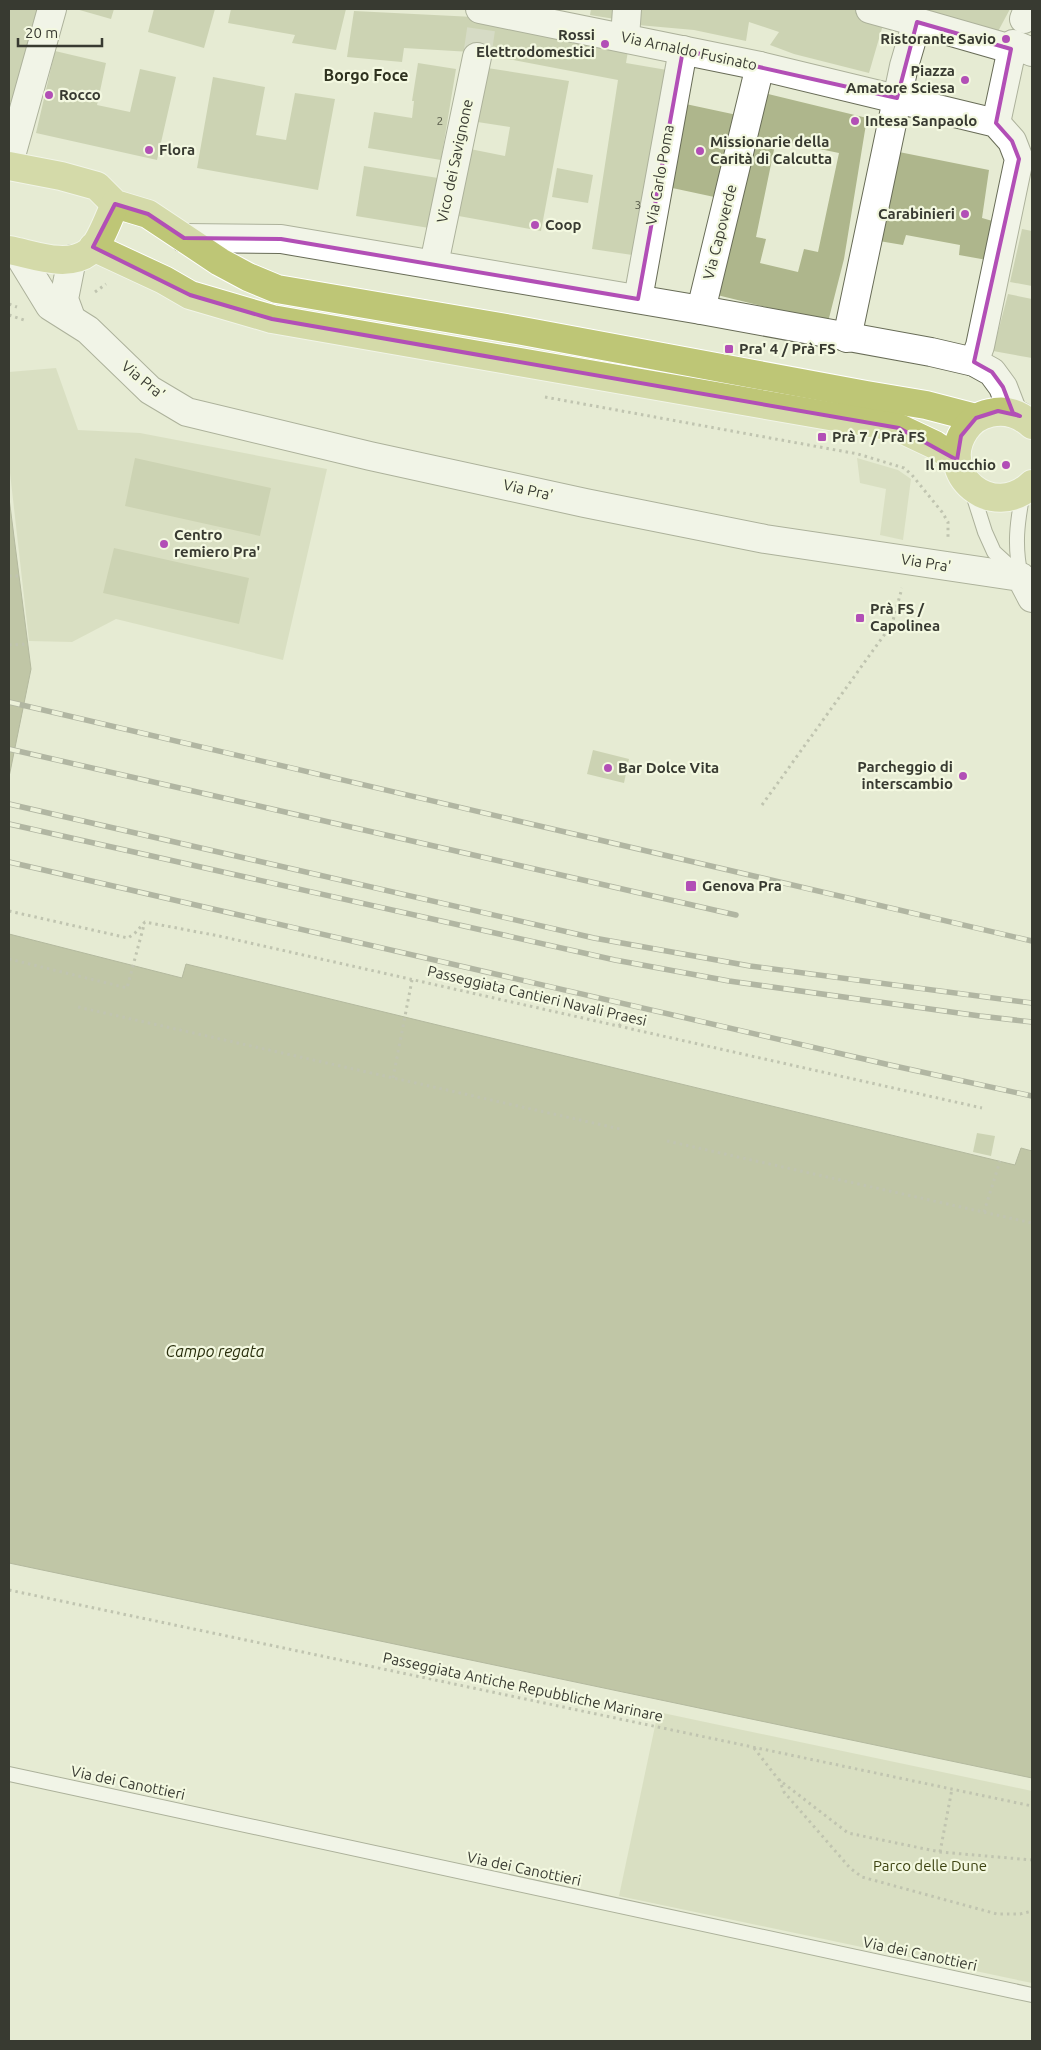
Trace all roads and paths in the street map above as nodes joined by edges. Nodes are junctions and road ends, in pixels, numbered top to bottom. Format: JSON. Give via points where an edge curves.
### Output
{"nodes":[{"id":1,"x":52,"y":9,"type":"edge"},
{"id":2,"x":480,"y":9,"type":"edge"},
{"id":3,"x":627,"y":9,"type":"edge"},
{"id":4,"x":870,"y":9,"type":"edge"},
{"id":5,"x":917,"y":22,"type":"junction"},
{"id":6,"x":625,"y":37,"type":"junction"},
{"id":7,"x":1019,"y":49,"type":"edge"},
{"id":8,"x":683,"y":50,"type":"junction"},
{"id":9,"x":477,"y":57,"type":"tunnel mouth"},
{"id":10,"x":760,"y":66,"type":"junction"},
{"id":11,"x":895,"y":110,"type":"junction"},
{"id":12,"x":996,"y":123,"type":"junction"},
{"id":13,"x":10,"y":152,"type":"edge"},
{"id":14,"x":115,"y":204,"type":"junction"},
{"id":15,"x":184,"y":238,"type":"junction"},
{"id":16,"x":13,"y":251,"type":"edge"},
{"id":17,"x":83,"y":253,"type":"junction"},
{"id":18,"x":434,"y":264,"type":"junction"},
{"id":19,"x":638,"y":299,"type":"junction"},
{"id":20,"x":701,"y":310,"type":"junction"},
{"id":21,"x":71,"y":318,"type":"junction"},
{"id":22,"x":847,"y":338,"type":"junction"},
{"id":23,"x":974,"y":362,"type":"junction"},
{"id":24,"x":537,"y":395,"type":"dead end"},
{"id":25,"x":976,"y":418,"type":"junction"},
{"id":26,"x":1026,"y":420,"type":"edge"},
{"id":27,"x":957,"y":460,"type":"junction"},
{"id":28,"x":971,"y":487,"type":"junction"},
{"id":29,"x":1028,"y":488,"type":"edge"},
{"id":30,"x":908,"y":560,"type":"junction"},
{"id":31,"x":948,"y":567,"type":"junction"},
{"id":32,"x":9,"y":576,"type":"edge"},
{"id":33,"x":19,"y":576,"type":"dead end"},
{"id":34,"x":1027,"y":588,"type":"edge"},
{"id":35,"x":28,"y":644,"type":"dead end"},
{"id":36,"x":9,"y":645,"type":"edge"},
{"id":37,"x":762,"y":805,"type":"dead end"},
{"id":38,"x":9,"y":911,"type":"edge"},
{"id":39,"x":144,"y":922,"type":"junction"},
{"id":40,"x":9,"y":959,"type":"edge"},
{"id":41,"x":412,"y":980,"type":"junction"},
{"id":42,"x":78,"y":1007,"type":"dead end"},
{"id":43,"x":627,"y":1016,"type":"dead end"},
{"id":44,"x":619,"y":1026,"type":"junction"},
{"id":45,"x":393,"y":1078,"type":"junction"},
{"id":46,"x":982,"y":1108,"type":"dead end"},
{"id":47,"x":620,"y":1129,"type":"dead end"},
{"id":48,"x":667,"y":1141,"type":"dead end"},
{"id":49,"x":1000,"y":1161,"type":"dead end"},
{"id":50,"x":984,"y":1212,"type":"junction"},
{"id":51,"x":1032,"y":1223,"type":"edge"},
{"id":52,"x":9,"y":1590,"type":"edge"},
{"id":53,"x":754,"y":1747,"type":"junction"},
{"id":54,"x":9,"y":1774,"type":"edge"},
{"id":55,"x":778,"y":1779,"type":"junction"},
{"id":56,"x":952,"y":1789,"type":"dead end"},
{"id":57,"x":1032,"y":1806,"type":"edge"},
{"id":58,"x":940,"y":1852,"type":"junction"},
{"id":59,"x":1032,"y":1860,"type":"edge"},
{"id":60,"x":1032,"y":1911,"type":"edge"},
{"id":61,"x":1032,"y":1995,"type":"edge"}],
"edges":[{"from":1,"to":13,"type":"street"},
{"from":2,"to":6,"type":"street","name":"Via Arnaldo Fusinato"},
{"from":3,"to":6,"type":"street"},
{"from":4,"to":5,"type":"street"},
{"from":5,"to":7,"type":"street"},
{"from":5,"to":11,"type":"street"},
{"from":6,"to":8,"type":"street","name":"Via Arnaldo Fusinato"},
{"from":7,"to":12,"type":"street"},
{"from":8,"to":10,"type":"street","name":"Via Arnaldo Fusinato"},
{"from":8,"to":19,"type":"street","name":"Via Carlo Poma"},
{"from":9,"to":18,"type":"street","name":"Vico dei Savignone"},
{"from":10,"to":11,"type":"street","name":"Via Arnaldo Fusinato"},
{"from":10,"to":20,"type":"street","name":"Via Capoverde"},
{"from":11,"to":12,"type":"street"},
{"from":11,"to":22,"type":"street"},
{"from":12,"to":23,"type":"street","via":[[1012,141],[1018,159]]},
{"from":13,"to":14,"type":"main road","via":[[61,176],[97,186]]},
{"from":14,"to":15,"type":"main road","via":[[148,214]]},
{"from":14,"to":17,"type":"main road"},
{"from":15,"to":18,"type":"street","via":[[281,239]]},
{"from":15,"to":25,"type":"main road","via":[[248,278],[277,288],[926,405]]},
{"from":16,"to":17,"type":"main road","via":[[52,259]]},
{"from":16,"to":21,"type":"street","name":"Via Pra'","via":[[50,306]]},
{"from":17,"to":21,"type":"street","via":[[64,299]]},
{"from":17,"to":27,"type":"main road","via":[[164,280],[190,295],[272,319],[899,428],[935,445]]},
{"from":18,"to":19,"type":"street"},
{"from":19,"to":20,"type":"street"},
{"from":20,"to":22,"type":"street"},
{"from":21,"to":30,"type":"street","name":"Via Pra'","via":[[88,330],[150,390],[187,412],[584,503],[765,539]]},
{"from":22,"to":23,"type":"street"},
{"from":23,"to":26,"type":"street","via":[[992,372],[1003,387],[1013,413]]},
{"from":24,"to":31,"type":"path","via":[[858,454],[904,468],[948,522],[945,552]]},
{"from":25,"to":26,"type":"main road","via":[[998,411]]},
{"from":25,"to":27,"type":"main road","via":[[960,436]]},
{"from":27,"to":28,"type":"main road","via":[[964,480]]},
{"from":28,"to":29,"type":"main road","via":[[991,498],[1013,497]]},
{"from":28,"to":34,"type":"lane","via":[[994,552]]},
{"from":29,"to":34,"type":"lane","via":[[1016,529],[1016,556]]},
{"from":30,"to":31,"type":"street","name":"Via Pra'"},
{"from":30,"to":37,"type":"path","via":[[892,624]]},
{"from":31,"to":34,"type":"street","name":"Via Pra'"},
{"from":32,"to":33,"type":"path"},
{"from":35,"to":36,"type":"path"},
{"from":38,"to":39,"type":"path","via":[[128,938]]},
{"from":39,"to":40,"type":"path","via":[[127,988]]},
{"from":39,"to":41,"type":"path","name":"Passeggiata Cantieri Navali Praesi"},
{"from":41,"to":44,"type":"path","name":"Passeggiata Cantieri Navali Praesi"},
{"from":41,"to":45,"type":"path"},
{"from":42,"to":45,"type":"path"},
{"from":43,"to":44,"type":"path"},
{"from":44,"to":46,"type":"path","name":"Passeggiata Cantieri Navali Praesi"},
{"from":45,"to":47,"type":"path"},
{"from":48,"to":50,"type":"path"},
{"from":49,"to":50,"type":"path"},
{"from":50,"to":51,"type":"path"},
{"from":52,"to":53,"type":"path","name":"Passeggiata Antiche Repubbliche Marinare"},
{"from":53,"to":55,"type":"path"},
{"from":53,"to":57,"type":"path","name":"Passeggiata Antiche Repubbliche Marinare"},
{"from":54,"to":61,"type":"lane","name":"Via dei Canottieri"},
{"from":55,"to":58,"type":"path","via":[[848,1833]]},
{"from":55,"to":60,"type":"path","via":[[784,1792],[850,1868],[862,1877],[997,1914]]},
{"from":56,"to":58,"type":"path"},
{"from":58,"to":59,"type":"path"}]}
